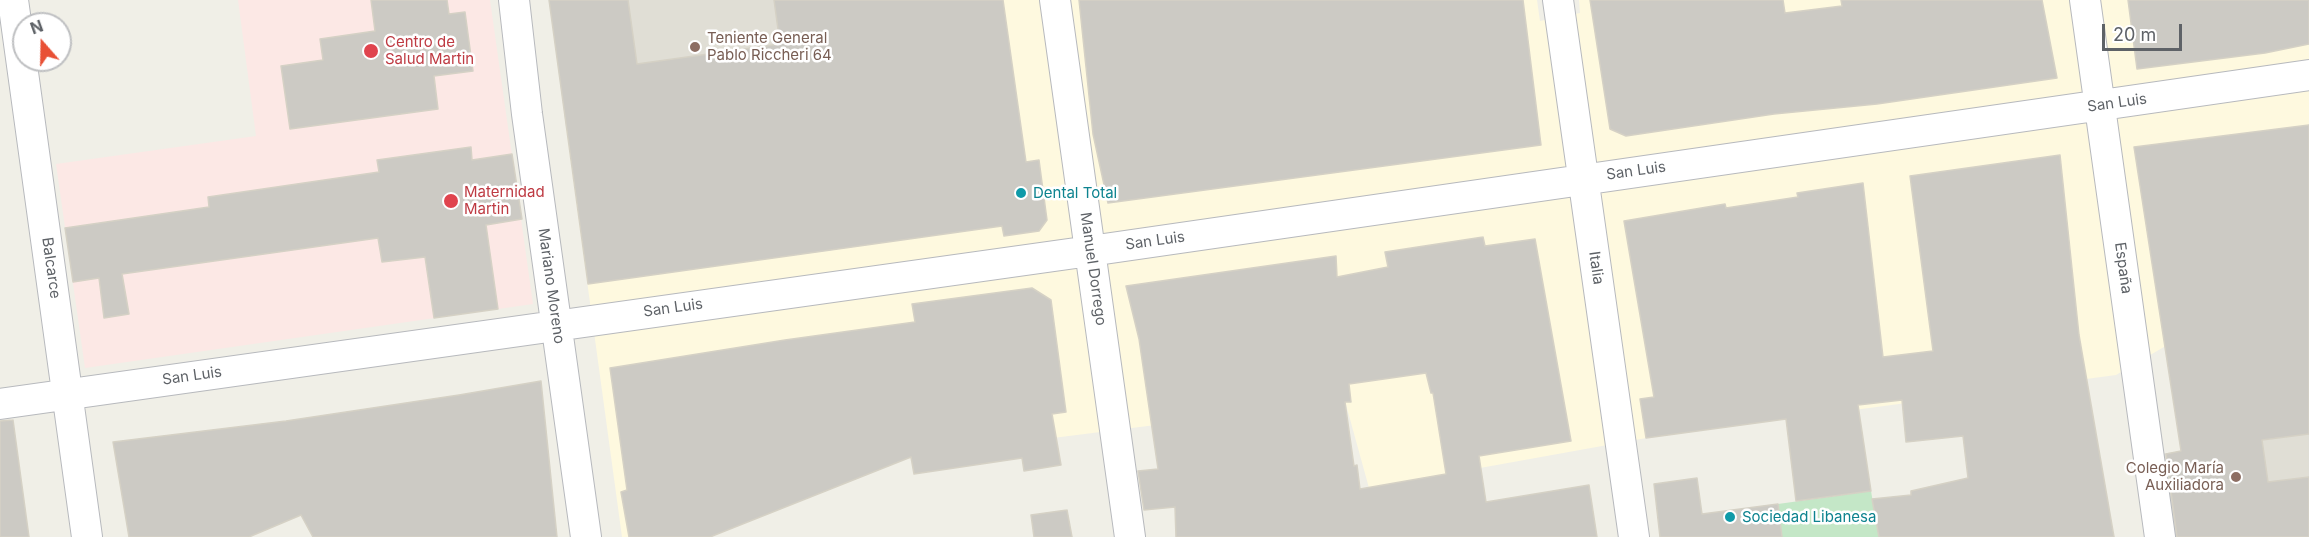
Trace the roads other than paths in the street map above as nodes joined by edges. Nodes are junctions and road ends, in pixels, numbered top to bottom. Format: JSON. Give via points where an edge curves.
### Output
{"nodes":[{"id":1,"x":13,"y":0,"type":"edge"},
{"id":2,"x":514,"y":0,"type":"edge"},
{"id":3,"x":1055,"y":0,"type":"edge"},
{"id":4,"x":1558,"y":0,"type":"edge"},
{"id":5,"x":2085,"y":0,"type":"edge"},
{"id":6,"x":2309,"y":75,"type":"edge"},
{"id":7,"x":2099,"y":105,"type":"junction"},
{"id":8,"x":1584,"y":179,"type":"junction"},
{"id":9,"x":1090,"y":251,"type":"junction"},
{"id":10,"x":557,"y":325,"type":"junction"},
{"id":11,"x":69,"y":394,"type":"junction"},
{"id":12,"x":0,"y":404,"type":"edge"},
{"id":13,"x":87,"y":537,"type":"edge"},
{"id":14,"x":586,"y":537,"type":"edge"},
{"id":15,"x":1130,"y":537,"type":"edge"},
{"id":16,"x":1634,"y":537,"type":"edge"},
{"id":17,"x":2160,"y":537,"type":"edge"}],
"edges":[{"from":1,"to":11,"type":"street","name":"Balcarce"},
{"from":2,"to":10,"type":"street","name":"Mariano Moreno"},
{"from":3,"to":9,"type":"street","name":"Manuel Dorrego"},
{"from":4,"to":8,"type":"street","name":"Italia"},
{"from":5,"to":7,"type":"street","name":"España"},
{"from":6,"to":7,"type":"street","name":"San Luis"},
{"from":7,"to":8,"type":"street","name":"San Luis"},
{"from":7,"to":17,"type":"street","name":"España"},
{"from":8,"to":9,"type":"street","name":"San Luis"},
{"from":8,"to":16,"type":"street","name":"Italia"},
{"from":9,"to":10,"type":"street","name":"San Luis"},
{"from":9,"to":15,"type":"street","name":"Manuel Dorrego"},
{"from":10,"to":11,"type":"street","name":"San Luis"},
{"from":10,"to":14,"type":"street","name":"Mariano Moreno"},
{"from":11,"to":12,"type":"street","name":"San Luis"},
{"from":11,"to":13,"type":"street","name":"Balcarce"}]}
